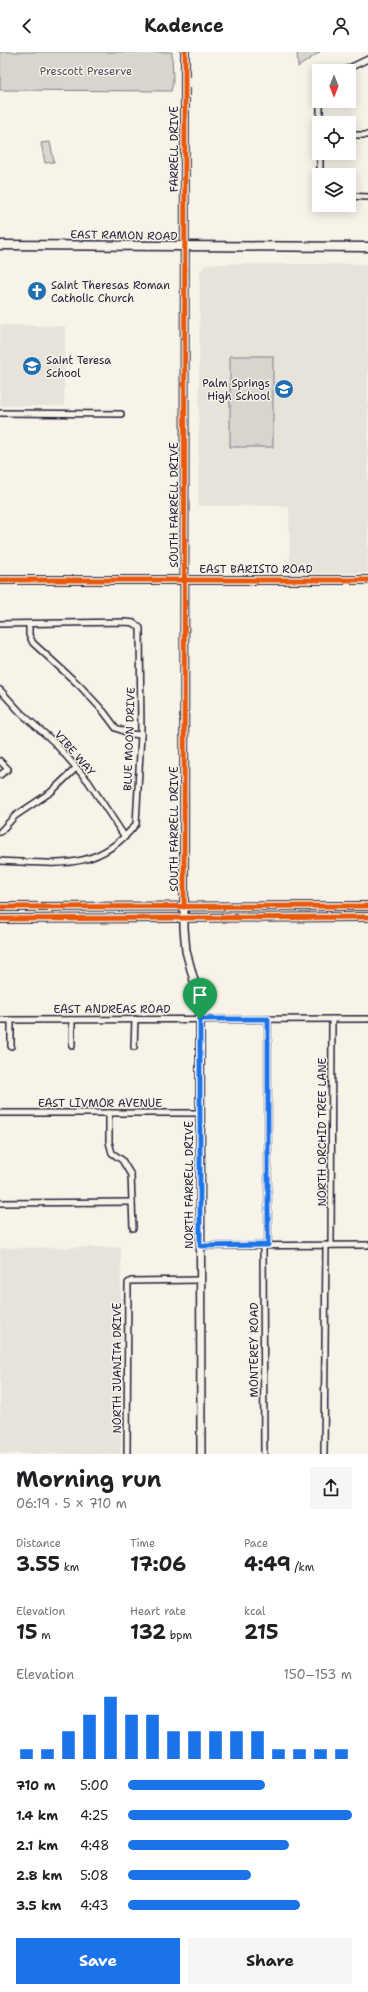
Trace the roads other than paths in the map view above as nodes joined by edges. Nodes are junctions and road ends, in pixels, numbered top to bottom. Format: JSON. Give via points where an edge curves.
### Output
{"nodes":[{"id":1,"x":184,"y":52,"type":"edge"},
{"id":2,"x":368,"y":60,"type":"edge"},
{"id":3,"x":356,"y":65,"type":"edge"},
{"id":4,"x":356,"y":135,"type":"edge"},
{"id":5,"x":368,"y":135,"type":"edge"},
{"id":6,"x":356,"y":196,"type":"edge"},
{"id":7,"x":368,"y":197,"type":"edge"},
{"id":8,"x":0,"y":245,"type":"edge"},
{"id":9,"x":184,"y":247,"type":"junction"},
{"id":10,"x":368,"y":247,"type":"edge"},
{"id":11,"x":0,"y":413,"type":"edge"},
{"id":12,"x":122,"y":414,"type":"dead end"},
{"id":13,"x":184,"y":579,"type":"junction"},
{"id":14,"x":0,"y":580,"type":"edge"},
{"id":15,"x":368,"y":580,"type":"edge"},
{"id":16,"x":0,"y":624,"type":"edge"},
{"id":17,"x":29,"y":624,"type":"junction"},
{"id":18,"x":0,"y":690,"type":"edge"},
{"id":19,"x":141,"y":735,"type":"junction"},
{"id":20,"x":0,"y":761,"type":"edge"},
{"id":21,"x":75,"y":769,"type":"junction"},
{"id":22,"x":0,"y":775,"type":"edge"},
{"id":23,"x":0,"y":832,"type":"edge"},
{"id":24,"x":126,"y":837,"type":"junction"},
{"id":25,"x":0,"y":861,"type":"edge"},
{"id":26,"x":368,"y":906,"type":"edge"},
{"id":27,"x":0,"y":907,"type":"edge"},
{"id":28,"x":184,"y":907,"type":"junction"},
{"id":29,"x":368,"y":917,"type":"edge"},
{"id":30,"x":184,"y":918,"type":"junction"},
{"id":31,"x":0,"y":919,"type":"edge"},
{"id":32,"x":135,"y":1019,"type":"junction"},
{"id":33,"x":200,"y":1019,"type":"junction"},
{"id":34,"x":268,"y":1019,"type":"junction"},
{"id":35,"x":332,"y":1019,"type":"junction"},
{"id":36,"x":368,"y":1019,"type":"edge"},
{"id":37,"x":0,"y":1020,"type":"edge"},
{"id":38,"x":11,"y":1020,"type":"junction"},
{"id":39,"x":72,"y":1020,"type":"junction"},
{"id":40,"x":11,"y":1046,"type":"dead end"},
{"id":41,"x":72,"y":1046,"type":"dead end"},
{"id":42,"x":134,"y":1047,"type":"dead end"},
{"id":43,"x":0,"y":1113,"type":"edge"},
{"id":44,"x":109,"y":1113,"type":"junction"},
{"id":45,"x":200,"y":1113,"type":"junction"},
{"id":46,"x":132,"y":1202,"type":"junction"},
{"id":47,"x":0,"y":1203,"type":"edge"},
{"id":48,"x":133,"y":1228,"type":"dead end"},
{"id":49,"x":266,"y":1245,"type":"junction"},
{"id":50,"x":328,"y":1245,"type":"junction"},
{"id":51,"x":368,"y":1245,"type":"edge"},
{"id":52,"x":200,"y":1246,"type":"junction"},
{"id":53,"x":200,"y":1280,"type":"junction"},
{"id":54,"x":127,"y":1454,"type":"edge"},
{"id":55,"x":201,"y":1454,"type":"edge"},
{"id":56,"x":264,"y":1454,"type":"edge"},
{"id":57,"x":324,"y":1454,"type":"edge"}],
"edges":[{"from":1,"to":9,"type":"street","name":"FARRELL DRIVE"},
{"from":2,"to":3,"type":"street"},
{"from":4,"to":5,"type":"street"},
{"from":6,"to":7,"type":"street"},
{"from":8,"to":9,"type":"main road","name":"EAST RAMON ROAD"},
{"from":9,"to":10,"type":"main road","name":"EAST RAMON ROAD"},
{"from":9,"to":13,"type":"street","name":"SOUTH FARRELL DRIVE"},
{"from":11,"to":12,"type":"street"},
{"from":13,"to":14,"type":"street","name":"EAST BARISTO ROAD"},
{"from":13,"to":15,"type":"street","name":"EAST BARISTO ROAD"},
{"from":13,"to":28,"type":"street","name":"SOUTH FARRELL DRIVE"},
{"from":16,"to":17,"type":"street"},
{"from":17,"to":19,"type":"street","via":[[29,635],[33,643],[80,686],[116,728]]},
{"from":17,"to":19,"type":"street","name":"BLUE MOON DRIVE","via":[[126,622],[134,623],[140,628]]},
{"from":18,"to":21,"type":"street","name":"VIBE WAY","via":[[21,713],[54,742]]},
{"from":19,"to":24,"type":"street","name":"BLUE MOON DRIVE","via":[[136,824]]},
{"from":20,"to":22,"type":"street","via":[[8,769]]},
{"from":21,"to":23,"type":"street","via":[[51,792],[16,816]]},
{"from":21,"to":24,"type":"street","name":"VIBE WAY","via":[[88,781]]},
{"from":24,"to":25,"type":"street","via":[[100,855],[87,860],[48,863]]},
{"from":26,"to":28,"type":"street"},
{"from":27,"to":28,"type":"street"},
{"from":28,"to":30,"type":"street","name":"SOUTH FARRELL DRIVE"},
{"from":29,"to":30,"type":"street"},
{"from":30,"to":31,"type":"street"},
{"from":30,"to":33,"type":"street","name":"NORTH FARRELL DRIVE","via":[[186,951],[198,993]]},
{"from":32,"to":33,"type":"street","name":"EAST ANDREAS ROAD"},
{"from":32,"to":39,"type":"street","name":"EAST ANDREAS ROAD"},
{"from":32,"to":42,"type":"street"},
{"from":33,"to":34,"type":"street","name":"EAST ANDREAS ROAD"},
{"from":33,"to":45,"type":"street","name":"NORTH FARRELL DRIVE"},
{"from":34,"to":35,"type":"street","name":"EAST ANDREAS ROAD"},
{"from":34,"to":49,"type":"street","name":"MONTEREY ROAD"},
{"from":35,"to":36,"type":"street","name":"EAST ANDREAS ROAD"},
{"from":35,"to":50,"type":"street","name":"NORTH ORCHID TREE LANE"},
{"from":37,"to":38,"type":"street","name":"EAST ANDREAS ROAD"},
{"from":38,"to":39,"type":"street","name":"EAST ANDREAS ROAD"},
{"from":38,"to":40,"type":"street"},
{"from":39,"to":41,"type":"street"},
{"from":43,"to":44,"type":"street","name":"EAST LIVMOR AVENUE"},
{"from":44,"to":45,"type":"street","name":"EAST LIVMOR AVENUE"},
{"from":44,"to":46,"type":"street","via":[[109,1142],[112,1153],[122,1160],[131,1175]]},
{"from":45,"to":52,"type":"street","name":"NORTH FARRELL DRIVE"},
{"from":46,"to":47,"type":"street"},
{"from":46,"to":48,"type":"street"},
{"from":49,"to":50,"type":"street"},
{"from":49,"to":52,"type":"street"},
{"from":49,"to":56,"type":"street","name":"MONTEREY ROAD"},
{"from":50,"to":51,"type":"street"},
{"from":50,"to":57,"type":"street","name":"NORTH ORCHID TREE LANE"},
{"from":52,"to":53,"type":"street","name":"NORTH FARRELL DRIVE"},
{"from":53,"to":54,"type":"street","name":"NORTH JUANITA DRIVE","via":[[128,1283]]},
{"from":53,"to":55,"type":"street","name":"NORTH FARRELL DRIVE"}]}
